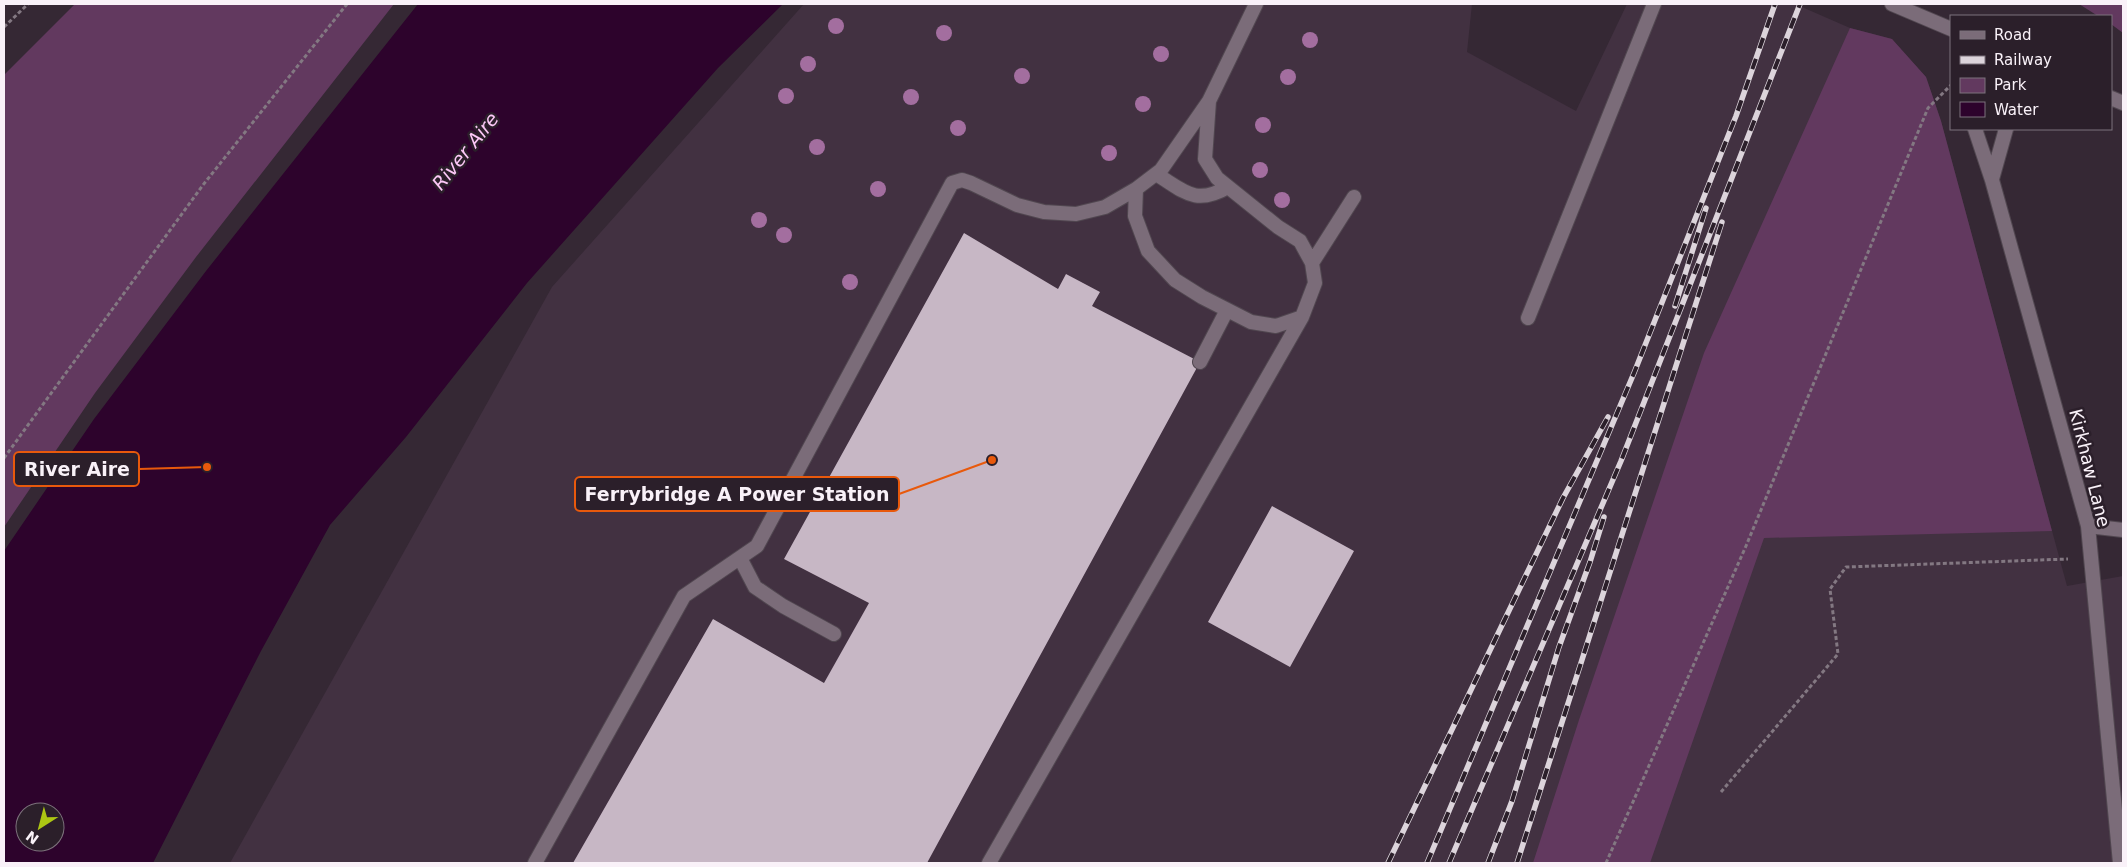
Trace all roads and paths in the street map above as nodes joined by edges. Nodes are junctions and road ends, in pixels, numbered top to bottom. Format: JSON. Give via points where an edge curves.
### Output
{"nodes":[{"id":1,"x":28,"y":4,"type":"edge"},
{"id":2,"x":347,"y":4,"type":"edge"},
{"id":3,"x":1256,"y":4,"type":"edge"},
{"id":4,"x":1654,"y":4,"type":"edge"},
{"id":5,"x":1892,"y":4,"type":"edge"},
{"id":6,"x":4,"y":27,"type":"edge"},
{"id":7,"x":1950,"y":29,"type":"edge"},
{"id":8,"x":1950,"y":86,"type":"edge"},
{"id":9,"x":1209,"y":101,"type":"junction"},
{"id":10,"x":1974,"y":130,"type":"edge"},
{"id":11,"x":2006,"y":130,"type":"edge"},
{"id":12,"x":1156,"y":174,"type":"junction"},
{"id":13,"x":1992,"y":180,"type":"junction"},
{"id":14,"x":1228,"y":187,"type":"junction"},
{"id":15,"x":1136,"y":190,"type":"junction"},
{"id":16,"x":1354,"y":197,"type":"dead end"},
{"id":17,"x":1312,"y":263,"type":"junction"},
{"id":18,"x":1227,"y":310,"type":"junction"},
{"id":19,"x":1302,"y":317,"type":"junction"},
{"id":20,"x":1528,"y":318,"type":"dead end"},
{"id":21,"x":1200,"y":362,"type":"dead end"},
{"id":22,"x":4,"y":458,"type":"edge"},
{"id":23,"x":2088,"y":526,"type":"junction"},
{"id":24,"x":2123,"y":530,"type":"edge"},
{"id":25,"x":740,"y":558,"type":"junction"},
{"id":26,"x":2091,"y":558,"type":"junction"},
{"id":27,"x":834,"y":634,"type":"dead end"},
{"id":28,"x":1721,"y":792,"type":"dead end"},
{"id":29,"x":535,"y":863,"type":"edge"},
{"id":30,"x":990,"y":863,"type":"edge"},
{"id":31,"x":1606,"y":863,"type":"edge"},
{"id":32,"x":2120,"y":863,"type":"edge"}],
"edges":[{"from":1,"to":6,"type":"path"},
{"from":2,"to":22,"type":"path","via":[[203,185]]},
{"from":3,"to":9,"type":"street"},
{"from":4,"to":20,"type":"street"},
{"from":5,"to":7,"type":"street"},
{"from":8,"to":31,"type":"path","via":[[1928,108],[1746,546]]},
{"from":9,"to":12,"type":"street"},
{"from":9,"to":14,"type":"street","via":[[1205,159],[1217,178]]},
{"from":10,"to":13,"type":"street","name":"Kirkhaw Lane"},
{"from":11,"to":13,"type":"street"},
{"from":12,"to":14,"type":"street","via":[[1189,194],[1213,196]]},
{"from":12,"to":15,"type":"street"},
{"from":13,"to":23,"type":"street","name":"Kirkhaw Lane"},
{"from":14,"to":17,"type":"street","via":[[1300,241]]},
{"from":15,"to":18,"type":"street","via":[[1135,216],[1148,251],[1175,280]]},
{"from":15,"to":25,"type":"street","via":[[1105,207],[1076,214],[1017,206],[971,182],[952,183],[757,546]]},
{"from":16,"to":17,"type":"street"},
{"from":17,"to":19,"type":"street","via":[[1315,283]]},
{"from":18,"to":19,"type":"street","via":[[1251,322],[1276,326]]},
{"from":18,"to":21,"type":"street"},
{"from":19,"to":30,"type":"street"},
{"from":23,"to":24,"type":"street"},
{"from":23,"to":26,"type":"street","name":"Kirkhaw Lane"},
{"from":25,"to":27,"type":"street","via":[[755,587]]},
{"from":25,"to":29,"type":"street","via":[[684,596]]},
{"from":26,"to":28,"type":"path","via":[[1846,567],[1830,589],[1838,654]]},
{"from":26,"to":32,"type":"street","name":"Kirkhaw Lane"}]}
